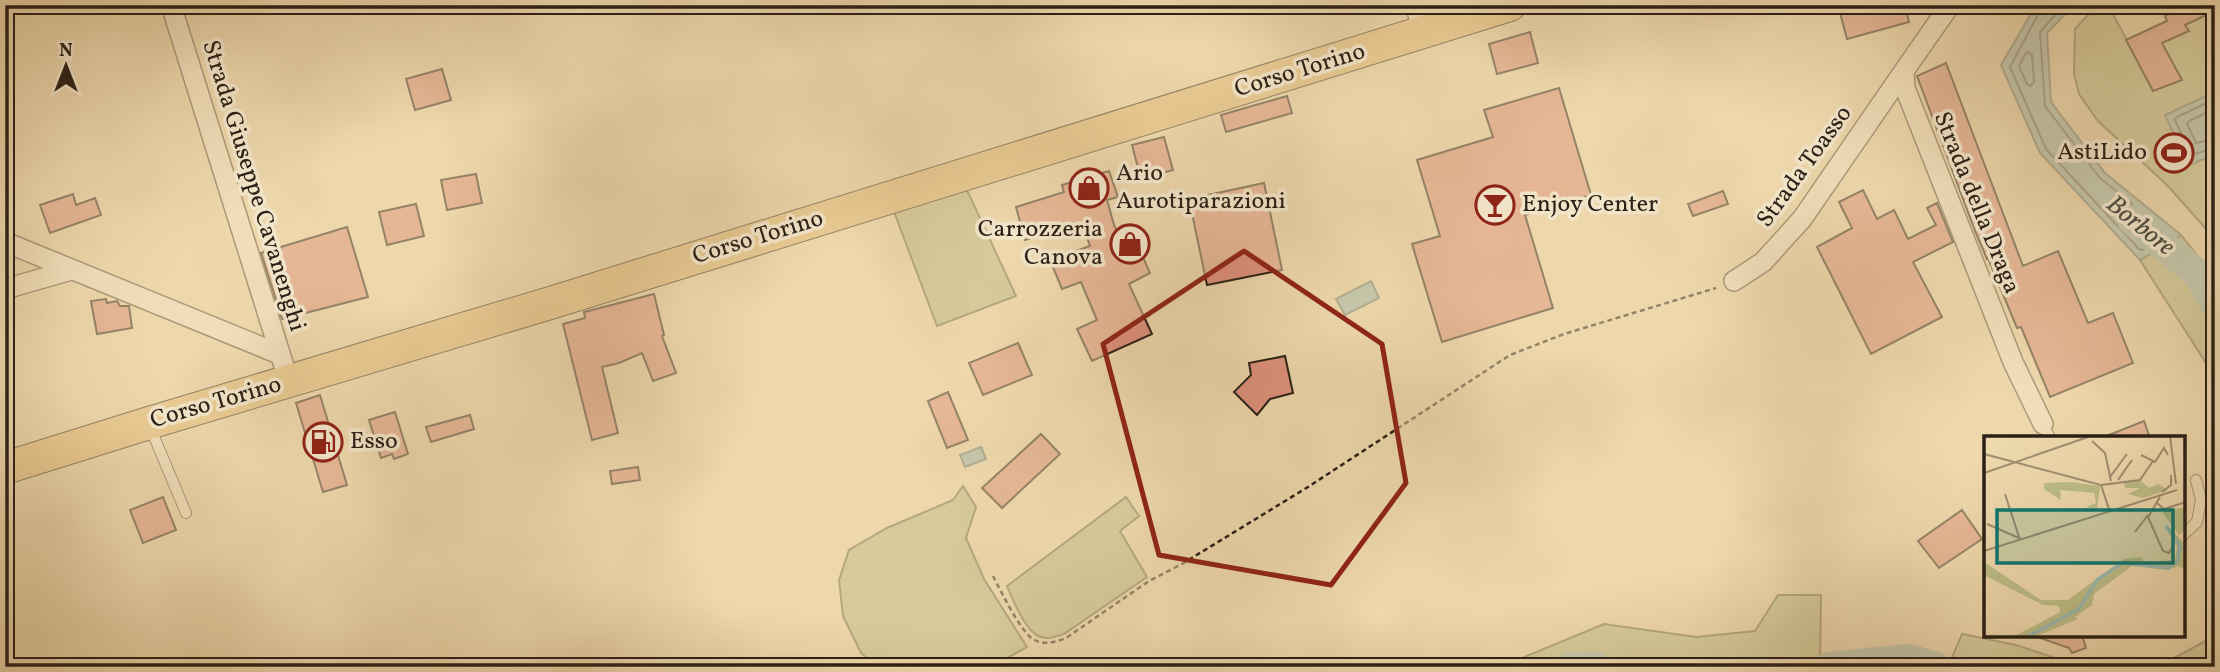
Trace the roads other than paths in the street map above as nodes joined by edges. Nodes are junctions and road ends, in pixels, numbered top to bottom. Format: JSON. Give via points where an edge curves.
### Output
{"nodes":[{"id":1,"x":171,"y":5,"type":"edge"},
{"id":2,"x":1510,"y":5,"type":"edge"},
{"id":3,"x":1950,"y":5,"type":"edge"},
{"id":4,"x":1419,"y":19,"type":"edge"},
{"id":5,"x":1904,"y":71,"type":"junction"},
{"id":6,"x":5,"y":242,"type":"edge"},
{"id":7,"x":71,"y":270,"type":"junction"},
{"id":8,"x":1734,"y":281,"type":"road end"},
{"id":9,"x":5,"y":289,"type":"edge"},
{"id":10,"x":284,"y":368,"type":"junction"},
{"id":11,"x":149,"y":423,"type":"junction"},
{"id":12,"x":2046,"y":431,"type":"edge"},
{"id":13,"x":5,"y":468,"type":"edge"},
{"id":14,"x":2196,"y":480,"type":"dead end"},
{"id":15,"x":186,"y":513,"type":"dead end"},
{"id":16,"x":2185,"y":533,"type":"edge"}],
"edges":[{"from":1,"to":10,"type":"street","name":"Strada Giuseppe Cavanenghi"},
{"from":2,"to":4,"type":"main road","name":"Corso Torino"},
{"from":3,"to":5,"type":"street"},
{"from":4,"to":10,"type":"main road","name":"Corso Torino"},
{"from":5,"to":8,"type":"street","name":"Strada Toasso","via":[[1802,219],[1763,262]]},
{"from":5,"to":12,"type":"street","name":"Strada della Draga","via":[[1905,88],[2013,362]]},
{"from":6,"to":7,"type":"street"},
{"from":7,"to":9,"type":"street"},
{"from":7,"to":10,"type":"street"},
{"from":10,"to":11,"type":"main road","name":"Corso Torino"},
{"from":11,"to":13,"type":"main road","name":"Corso Torino"},
{"from":11,"to":15,"type":"lane"},
{"from":14,"to":16,"type":"lane","via":[[2201,500],[2197,522]]}]}
